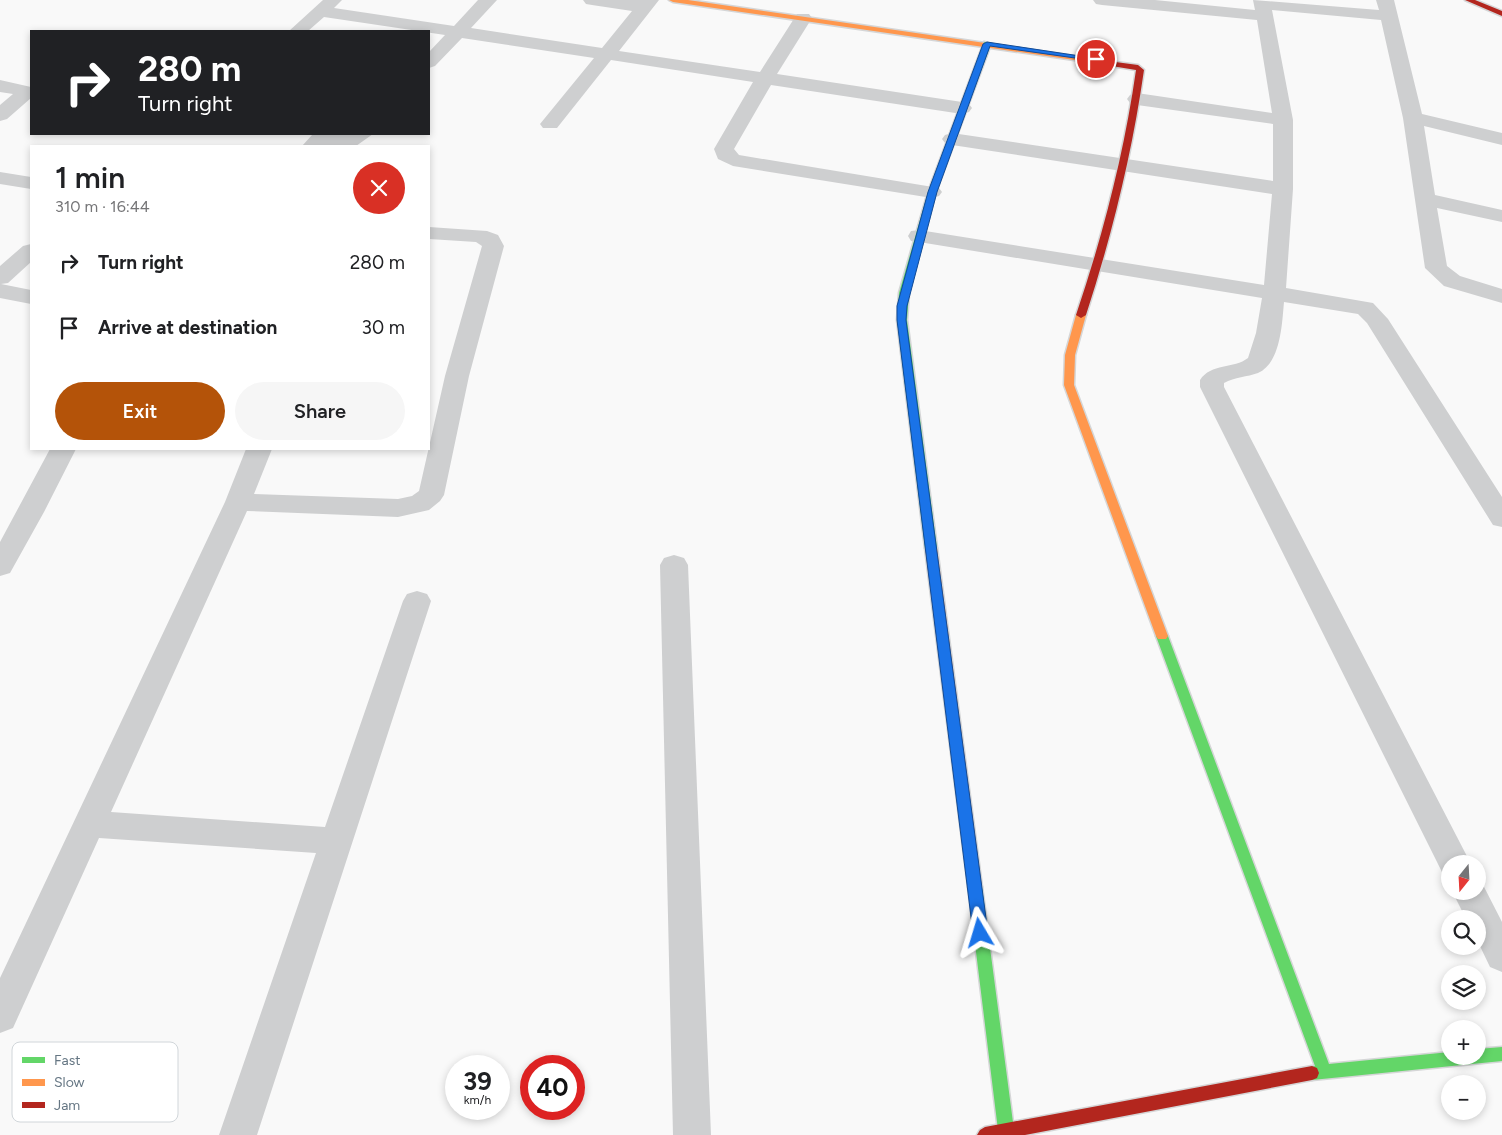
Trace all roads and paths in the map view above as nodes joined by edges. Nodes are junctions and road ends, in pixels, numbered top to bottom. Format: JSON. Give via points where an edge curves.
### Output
{"nodes":[{"id":1,"x":488,"y":0,"type":"edge"},
{"id":2,"x":592,"y":0,"type":"edge"},
{"id":3,"x":673,"y":0,"type":"edge"},
{"id":4,"x":1102,"y":0,"type":"edge"},
{"id":5,"x":1469,"y":0,"type":"edge"},
{"id":6,"x":648,"y":4,"type":"edge"},
{"id":7,"x":327,"y":5,"type":"edge"},
{"id":8,"x":1263,"y":7,"type":"edge"},
{"id":9,"x":1387,"y":8,"type":"edge"},
{"id":10,"x":1502,"y":14,"type":"edge"},
{"id":11,"x":804,"y":18,"type":"junction"},
{"id":12,"x":299,"y":30,"type":"edge"},
{"id":13,"x":458,"y":31,"type":"junction"},
{"id":14,"x":987,"y":44,"type":"junction"},
{"id":15,"x":608,"y":54,"type":"junction"},
{"id":16,"x":430,"y":61,"type":"edge"},
{"id":17,"x":765,"y":78,"type":"junction"},
{"id":18,"x":0,"y":86,"type":"edge"},
{"id":19,"x":1137,"y":99,"type":"junction"},
{"id":20,"x":962,"y":108,"type":"junction"},
{"id":21,"x":0,"y":114,"type":"edge"},
{"id":22,"x":1413,"y":118,"type":"junction"},
{"id":23,"x":1283,"y":120,"type":"junction"},
{"id":24,"x":550,"y":124,"type":"dead end"},
{"id":25,"x":362,"y":135,"type":"edge"},
{"id":26,"x":1502,"y":138,"type":"edge"},
{"id":27,"x":952,"y":139,"type":"junction"},
{"id":28,"x":313,"y":145,"type":"edge"},
{"id":29,"x":1122,"y":165,"type":"junction"},
{"id":30,"x":0,"y":178,"type":"edge"},
{"id":31,"x":30,"y":183,"type":"edge"},
{"id":32,"x":1283,"y":189,"type":"junction"},
{"id":33,"x":932,"y":192,"type":"junction"},
{"id":34,"x":1425,"y":199,"type":"junction"},
{"id":35,"x":1502,"y":216,"type":"edge"},
{"id":36,"x":430,"y":233,"type":"edge"},
{"id":37,"x":920,"y":236,"type":"junction"},
{"id":38,"x":30,"y":252,"type":"edge"},
{"id":39,"x":1098,"y":266,"type":"junction"},
{"id":40,"x":0,"y":278,"type":"edge"},
{"id":41,"x":0,"y":291,"type":"edge"},
{"id":42,"x":1274,"y":292,"type":"junction"},
{"id":43,"x":1502,"y":296,"type":"edge"},
{"id":44,"x":30,"y":297,"type":"edge"},
{"id":45,"x":62,"y":450,"type":"edge"},
{"id":46,"x":260,"y":450,"type":"edge"},
{"id":47,"x":238,"y":502,"type":"junction"},
{"id":48,"x":1502,"y":518,"type":"edge"},
{"id":49,"x":674,"y":565,"type":"dead end"},
{"id":50,"x":0,"y":566,"type":"edge"},
{"id":51,"x":417,"y":601,"type":"dead end"},
{"id":52,"x":90,"y":824,"type":"junction"},
{"id":53,"x":335,"y":841,"type":"junction"},
{"id":54,"x":1450,"y":855,"type":"edge"},
{"id":55,"x":1474,"y":900,"type":"edge"},
{"id":56,"x":1502,"y":956,"type":"edge"},
{"id":57,"x":0,"y":1016,"type":"edge"},
{"id":58,"x":1502,"y":1054,"type":"edge"},
{"id":59,"x":1324,"y":1071,"type":"junction"},
{"id":60,"x":1006,"y":1130,"type":"junction"},
{"id":61,"x":238,"y":1135,"type":"edge"},
{"id":62,"x":692,"y":1135,"type":"edge"},
{"id":63,"x":985,"y":1135,"type":"edge"}],
"edges":[{"from":1,"to":13,"type":"street"},
{"from":2,"to":6,"type":"street"},
{"from":3,"to":11,"type":"street"},
{"from":4,"to":8,"type":"street"},
{"from":5,"to":10,"type":"street"},
{"from":6,"to":15,"type":"street"},
{"from":7,"to":12,"type":"street"},
{"from":7,"to":13,"type":"street"},
{"from":8,"to":9,"type":"street"},
{"from":8,"to":23,"type":"street"},
{"from":9,"to":22,"type":"street"},
{"from":11,"to":14,"type":"street"},
{"from":11,"to":17,"type":"street"},
{"from":13,"to":15,"type":"street"},
{"from":13,"to":16,"type":"street"},
{"from":14,"to":19,"type":"street","via":[[1133,64],[1140,70]]},
{"from":14,"to":20,"type":"street"},
{"from":15,"to":17,"type":"street"},
{"from":15,"to":24,"type":"street"},
{"from":17,"to":20,"type":"street"},
{"from":17,"to":33,"type":"street","via":[[724,149],[725,155],[733,160]]},
{"from":18,"to":21,"type":"street","via":[[27,92]]},
{"from":19,"to":23,"type":"street"},
{"from":19,"to":29,"type":"street"},
{"from":20,"to":27,"type":"street"},
{"from":22,"to":26,"type":"street"},
{"from":22,"to":34,"type":"street"},
{"from":23,"to":32,"type":"street"},
{"from":25,"to":28,"type":"street","via":[[354,141],[319,139]]},
{"from":27,"to":29,"type":"street"},
{"from":27,"to":33,"type":"street"},
{"from":29,"to":32,"type":"street"},
{"from":29,"to":39,"type":"street"},
{"from":30,"to":31,"type":"street"},
{"from":32,"to":42,"type":"street"},
{"from":33,"to":37,"type":"street"},
{"from":34,"to":35,"type":"street"},
{"from":34,"to":43,"type":"street","via":[[1436,268],[1452,281]]},
{"from":36,"to":47,"type":"street","via":[[480,236],[490,240],[493,246],[457,376],[431,495],[420,504],[398,508]]},
{"from":37,"to":39,"type":"street"},
{"from":37,"to":60,"type":"street","via":[[904,293],[902,320]]},
{"from":38,"to":40,"type":"street"},
{"from":39,"to":42,"type":"street"},
{"from":39,"to":59,"type":"street","via":[[1069,357],[1069,385]]},
{"from":41,"to":44,"type":"street"},
{"from":42,"to":48,"type":"street","via":[[1354,305],[1372,313]]},
{"from":42,"to":54,"type":"street","via":[[1259,362],[1250,368],[1218,375],[1212,380],[1212,387]]},
{"from":45,"to":50,"type":"street"},
{"from":46,"to":47,"type":"street"},
{"from":47,"to":52,"type":"street"},
{"from":49,"to":62,"type":"street"},
{"from":51,"to":53,"type":"street"},
{"from":52,"to":53,"type":"street"},
{"from":52,"to":57,"type":"street"},
{"from":53,"to":61,"type":"street"},
{"from":55,"to":56,"type":"street"},
{"from":58,"to":59,"type":"street"},
{"from":59,"to":60,"type":"street"},
{"from":60,"to":63,"type":"street"}]}
